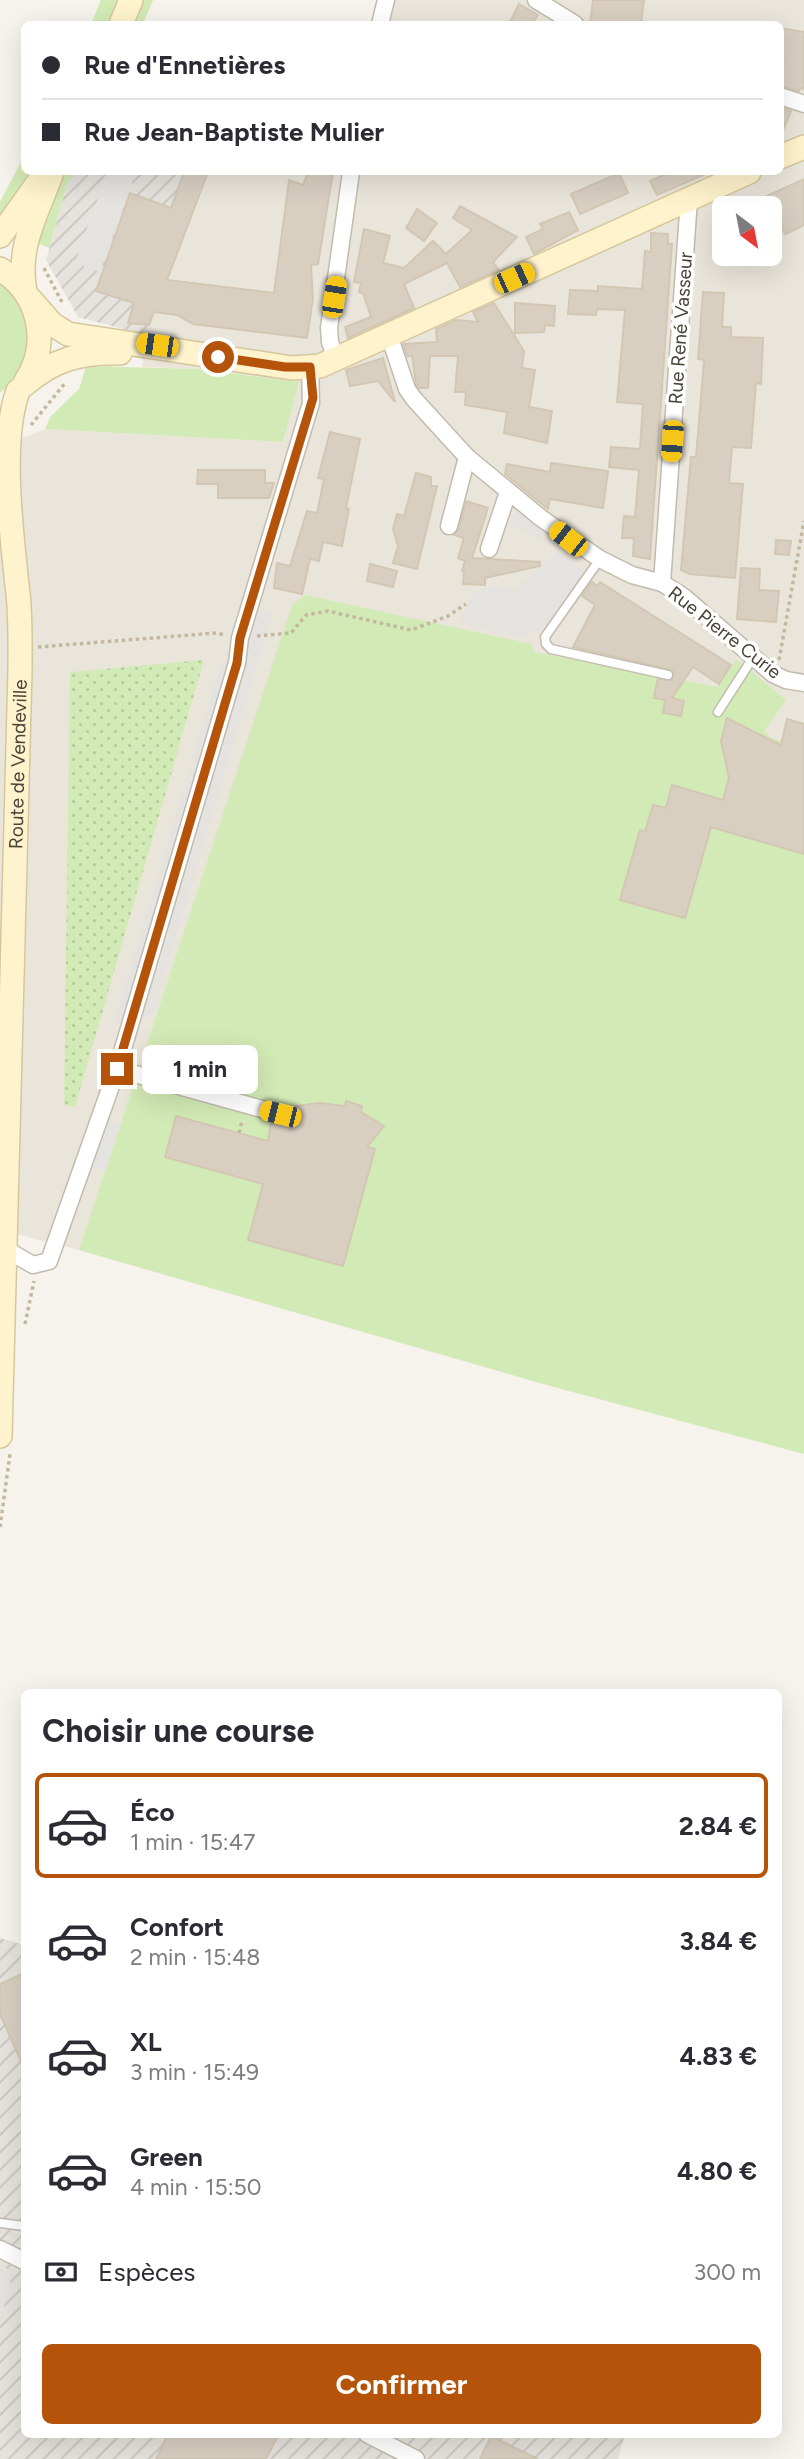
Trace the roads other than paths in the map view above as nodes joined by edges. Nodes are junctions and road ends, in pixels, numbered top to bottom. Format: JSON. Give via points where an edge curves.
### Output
{"nodes":[{"id":1,"x":131,"y":0,"type":"edge"},
{"id":2,"x":386,"y":0,"type":"edge"},
{"id":3,"x":536,"y":0,"type":"edge"},
{"id":4,"x":122,"y":21,"type":"edge"},
{"id":5,"x":381,"y":21,"type":"edge"},
{"id":6,"x":570,"y":21,"type":"edge"},
{"id":7,"x":784,"y":97,"type":"edge"},
{"id":8,"x":804,"y":104,"type":"edge"},
{"id":9,"x":804,"y":147,"type":"edge"},
{"id":10,"x":784,"y":155,"type":"edge"},
{"id":11,"x":44,"y":175,"type":"edge"},
{"id":12,"x":51,"y":175,"type":"edge"},
{"id":13,"x":351,"y":175,"type":"edge"},
{"id":14,"x":742,"y":175,"type":"edge"},
{"id":15,"x":689,"y":199,"type":"junction"},
{"id":16,"x":0,"y":236,"type":"edge"},
{"id":17,"x":0,"y":269,"type":"edge"},
{"id":18,"x":28,"y":296,"type":"junction"},
{"id":19,"x":389,"y":335,"type":"junction"},
{"id":20,"x":203,"y":355,"type":"junction"},
{"id":21,"x":336,"y":359,"type":"junction"},
{"id":22,"x":310,"y":367,"type":"junction"},
{"id":23,"x":21,"y":388,"type":"junction"},
{"id":24,"x":0,"y":405,"type":"edge"},
{"id":25,"x":467,"y":457,"type":"junction"},
{"id":26,"x":508,"y":492,"type":"junction"},
{"id":27,"x":449,"y":526,"type":"dead end"},
{"id":28,"x":489,"y":549,"type":"dead end"},
{"id":29,"x":600,"y":559,"type":"junction"},
{"id":30,"x":0,"y":567,"type":"edge"},
{"id":31,"x":662,"y":583,"type":"junction"},
{"id":32,"x":754,"y":656,"type":"junction"},
{"id":33,"x":668,"y":675,"type":"dead end"},
{"id":34,"x":802,"y":683,"type":"edge"},
{"id":35,"x":718,"y":712,"type":"dead end"},
{"id":36,"x":0,"y":946,"type":"edge"},
{"id":37,"x":117,"y":1069,"type":"junction"},
{"id":38,"x":280,"y":1114,"type":"dead end"},
{"id":39,"x":7,"y":1250,"type":"junction"},
{"id":40,"x":0,"y":1436,"type":"edge"},
{"id":41,"x":0,"y":2223,"type":"edge"},
{"id":42,"x":21,"y":2226,"type":"edge"},
{"id":43,"x":0,"y":2249,"type":"edge"},
{"id":44,"x":21,"y":2260,"type":"edge"},
{"id":45,"x":375,"y":2438,"type":"edge"},
{"id":46,"x":416,"y":2459,"type":"edge"}],
"edges":[{"from":1,"to":4,"type":"main road"},
{"from":2,"to":5,"type":"street"},
{"from":3,"to":6,"type":"street"},
{"from":7,"to":8,"type":"street"},
{"from":9,"to":10,"type":"main road"},
{"from":11,"to":16,"type":"main road"},
{"from":12,"to":18,"type":"main road","name":"Route de Vendeville","via":[[24,247],[22,275]]},
{"from":13,"to":21,"type":"street","via":[[329,328]]},
{"from":14,"to":15,"type":"main road"},
{"from":15,"to":19,"type":"main road"},
{"from":15,"to":31,"type":"street","name":"Rue René Vasseur"},
{"from":17,"to":18,"type":"main road"},
{"from":18,"to":20,"type":"main road","via":[[52,324],[68,334]]},
{"from":18,"to":23,"type":"main road","name":"Route de Vendeville","via":[[37,317],[40,344]]},
{"from":19,"to":21,"type":"main road"},
{"from":19,"to":25,"type":"street","name":"Rue Pierre Curie","via":[[407,389]]},
{"from":20,"to":22,"type":"main road"},
{"from":20,"to":23,"type":"main road","via":[[75,355],[48,365]]},
{"from":21,"to":22,"type":"main road"},
{"from":22,"to":37,"type":"street","via":[[312,403]]},
{"from":23,"to":24,"type":"main road"},
{"from":23,"to":39,"type":"main road","name":"Route de Vendeville","via":[[5,418],[2,454],[18,587],[20,657]]},
{"from":25,"to":26,"type":"street","name":"Rue Pierre Curie"},
{"from":25,"to":27,"type":"street"},
{"from":26,"to":28,"type":"street"},
{"from":26,"to":29,"type":"street","name":"Rue Pierre Curie"},
{"from":29,"to":31,"type":"street","name":"Rue Pierre Curie"},
{"from":29,"to":33,"type":"lane","via":[[545,637],[545,644]]},
{"from":30,"to":36,"type":"main road","name":"Route de Vendeville","via":[[6,645]]},
{"from":31,"to":32,"type":"street","name":"Rue Pierre Curie","via":[[711,617]]},
{"from":32,"to":34,"type":"street","name":"Rue Pierre Curie","via":[[777,676]]},
{"from":32,"to":35,"type":"lane"},
{"from":37,"to":38,"type":"street"},
{"from":37,"to":39,"type":"street","via":[[50,1258],[33,1265]]},
{"from":39,"to":40,"type":"main road","name":"Route de Vendeville"},
{"from":41,"to":42,"type":"lane"},
{"from":43,"to":44,"type":"street"},
{"from":45,"to":46,"type":"street"}]}
